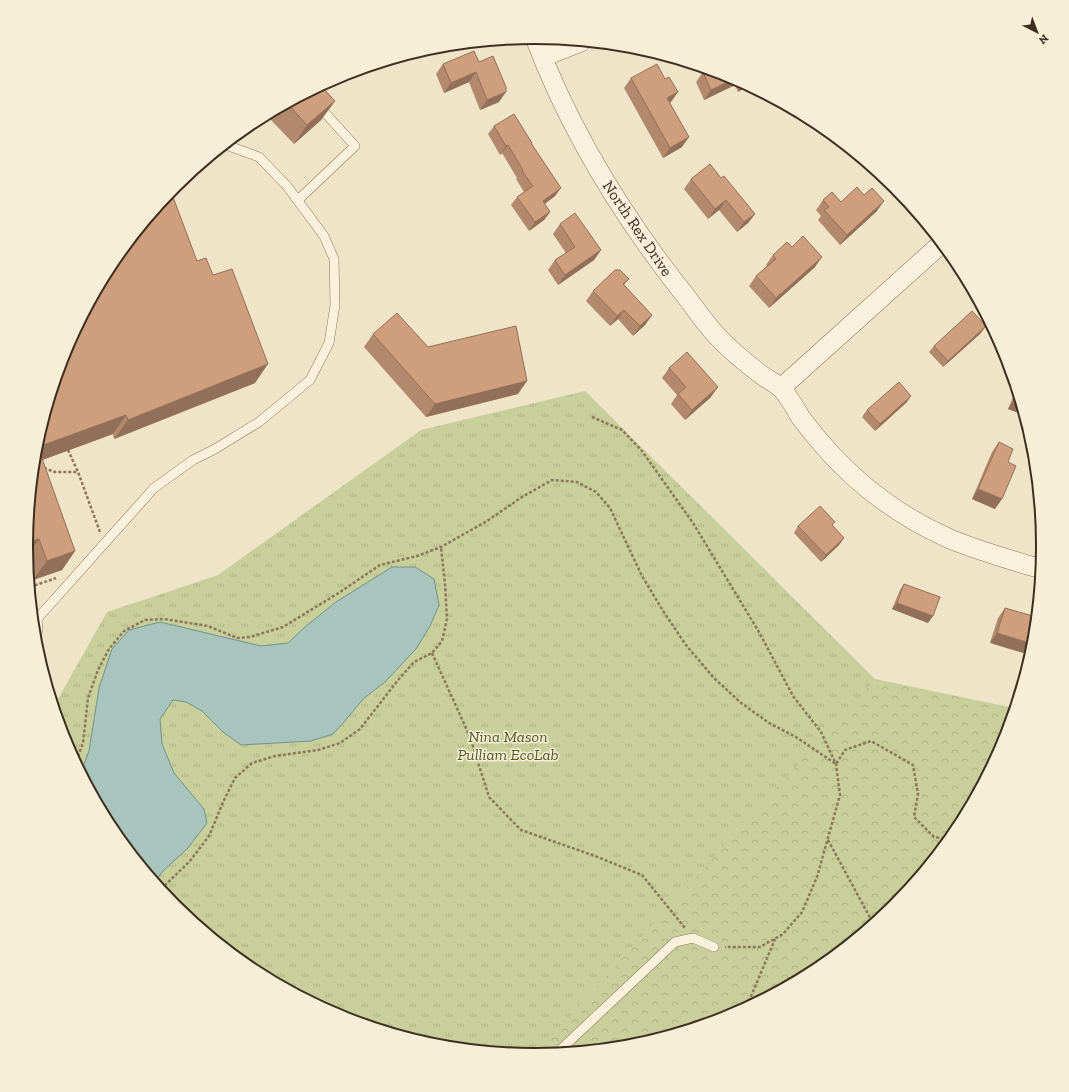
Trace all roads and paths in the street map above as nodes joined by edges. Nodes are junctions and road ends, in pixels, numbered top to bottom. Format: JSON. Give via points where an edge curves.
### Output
{"nodes":[{"id":1,"x":538,"y":44,"type":"edge"},
{"id":2,"x":570,"y":46,"type":"edge"},
{"id":3,"x":543,"y":57,"type":"junction"},
{"id":4,"x":313,"y":99,"type":"edge"},
{"id":5,"x":231,"y":147,"type":"edge"},
{"id":6,"x":298,"y":200,"type":"junction"},
{"id":7,"x":937,"y":248,"type":"edge"},
{"id":8,"x":781,"y":388,"type":"junction"},
{"id":9,"x":592,"y":418,"type":"dead end"},
{"id":10,"x":68,"y":450,"type":"edge"},
{"id":11,"x":40,"y":466,"type":"edge"},
{"id":12,"x":78,"y":472,"type":"junction"},
{"id":13,"x":96,"y":537,"type":"dead end"},
{"id":14,"x":441,"y":547,"type":"junction"},
{"id":15,"x":1035,"y":567,"type":"edge"},
{"id":16,"x":62,"y":576,"type":"edge"},
{"id":17,"x":35,"y":585,"type":"edge"},
{"id":18,"x":38,"y":617,"type":"edge"},
{"id":19,"x":432,"y":652,"type":"junction"},
{"id":20,"x":78,"y":754,"type":"edge"},
{"id":21,"x":836,"y":764,"type":"junction"},
{"id":22,"x":942,"y":838,"type":"edge"},
{"id":23,"x":827,"y":839,"type":"junction"},
{"id":24,"x":164,"y":885,"type":"edge"},
{"id":25,"x":870,"y":918,"type":"edge"},
{"id":26,"x":693,"y":938,"type":"junction"},
{"id":27,"x":775,"y":939,"type":"junction"},
{"id":28,"x":714,"y":947,"type":"joint"},
{"id":29,"x":750,"y":999,"type":"edge"},
{"id":30,"x":564,"y":1046,"type":"edge"}],
"edges":[{"from":1,"to":3,"type":"street","name":"North Rex Drive"},
{"from":2,"to":3,"type":"street"},
{"from":3,"to":8,"type":"street","name":"North Rex Drive","via":[[591,157],[650,249],[718,337],[745,362]]},
{"from":4,"to":6,"type":"lane","via":[[355,146]]},
{"from":5,"to":6,"type":"lane","via":[[259,157]]},
{"from":6,"to":18,"type":"lane","via":[[324,236],[334,260],[335,305],[329,343],[310,380],[259,422],[193,460],[154,488]]},
{"from":7,"to":8,"type":"street"},
{"from":8,"to":15,"type":"street","via":[[806,425],[831,454],[852,475],[892,506],[950,539]]},
{"from":9,"to":21,"type":"path","via":[[622,430],[642,451],[692,523],[759,632],[793,696],[820,732]]},
{"from":10,"to":12,"type":"path"},
{"from":11,"to":12,"type":"path","via":[[55,472]]},
{"from":12,"to":13,"type":"path","via":[[100,532]]},
{"from":14,"to":19,"type":"path","via":[[447,619],[442,641]]},
{"from":14,"to":20,"type":"path","via":[[380,565],[283,628],[250,637],[238,638],[208,626],[164,619],[145,620],[124,630],[109,649],[98,670],[88,698]]},
{"from":14,"to":21,"type":"path","via":[[552,480],[577,482],[596,492],[610,508],[642,576],[665,614],[686,645],[714,678],[740,702],[769,723],[796,737]]},
{"from":16,"to":17,"type":"path"},
{"from":19,"to":24,"type":"path","via":[[414,662],[360,729],[340,743],[252,763],[235,778],[209,836],[190,861]]},
{"from":19,"to":26,"type":"path","via":[[470,737],[489,797],[521,830],[642,875]]},
{"from":21,"to":22,"type":"path","via":[[845,750],[871,741],[913,765],[918,794],[914,817],[934,837]]},
{"from":21,"to":23,"type":"path","via":[[840,795]]},
{"from":23,"to":25,"type":"path"},
{"from":23,"to":27,"type":"path","via":[[817,877],[802,912],[783,934]]},
{"from":26,"to":28,"type":"lane"},
{"from":26,"to":30,"type":"lane","via":[[675,942]]},
{"from":27,"to":28,"type":"path","via":[[760,947]]},
{"from":27,"to":29,"type":"path"}]}
